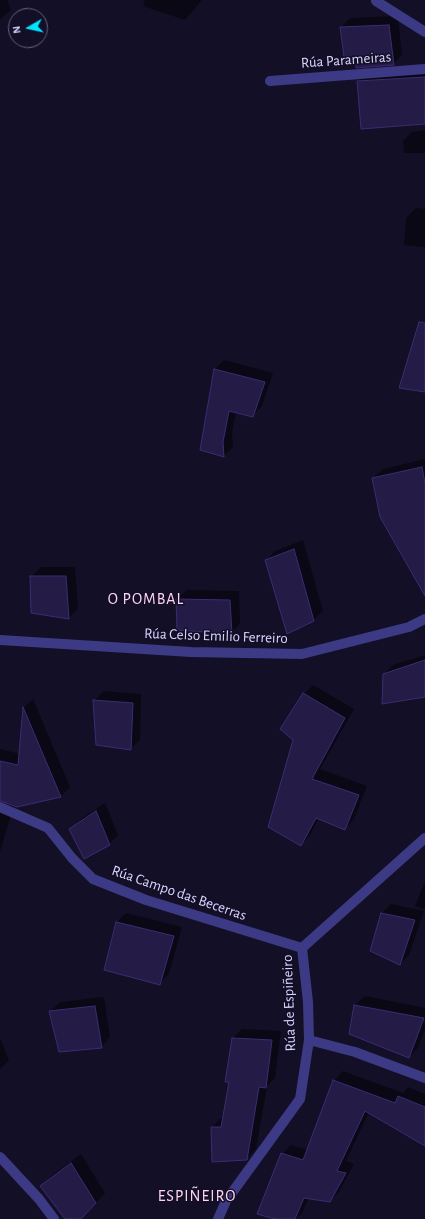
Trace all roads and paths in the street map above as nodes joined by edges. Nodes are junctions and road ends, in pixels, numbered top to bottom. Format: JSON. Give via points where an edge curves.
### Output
{"nodes":[{"id":1,"x":376,"y":1,"type":"dead end"},
{"id":2,"x":425,"y":32,"type":"edge"},
{"id":3,"x":425,"y":69,"type":"edge"},
{"id":4,"x":270,"y":81,"type":"dead end"},
{"id":5,"x":425,"y":619,"type":"edge"},
{"id":6,"x":0,"y":640,"type":"edge"},
{"id":7,"x":0,"y":807,"type":"edge"},
{"id":8,"x":425,"y":838,"type":"edge"},
{"id":9,"x":302,"y":948,"type":"junction"},
{"id":10,"x":309,"y":1040,"type":"junction"},
{"id":11,"x":425,"y":1078,"type":"edge"},
{"id":12,"x":0,"y":1157,"type":"edge"},
{"id":13,"x":54,"y":1219,"type":"edge"},
{"id":14,"x":218,"y":1219,"type":"edge"}],
"edges":[{"from":1,"to":2,"type":"street"},
{"from":3,"to":4,"type":"street","name":"Rúa Parameiras"},
{"from":5,"to":6,"type":"street","name":"Rúa Celso Emilio Ferreiro","via":[[409,627],[302,654],[191,652]]},
{"from":7,"to":9,"type":"street","name":"Rúa Campo das Becerras","via":[[48,828],[93,879],[146,900]]},
{"from":8,"to":9,"type":"street","name":"Rúa de Espiñeiro"},
{"from":9,"to":10,"type":"street","name":"Rúa de Espiñeiro"},
{"from":10,"to":11,"type":"street","via":[[356,1052]]},
{"from":10,"to":14,"type":"street","name":"Rúa de Espiñeiro","via":[[300,1099],[226,1201]]},
{"from":12,"to":13,"type":"street"}]}
